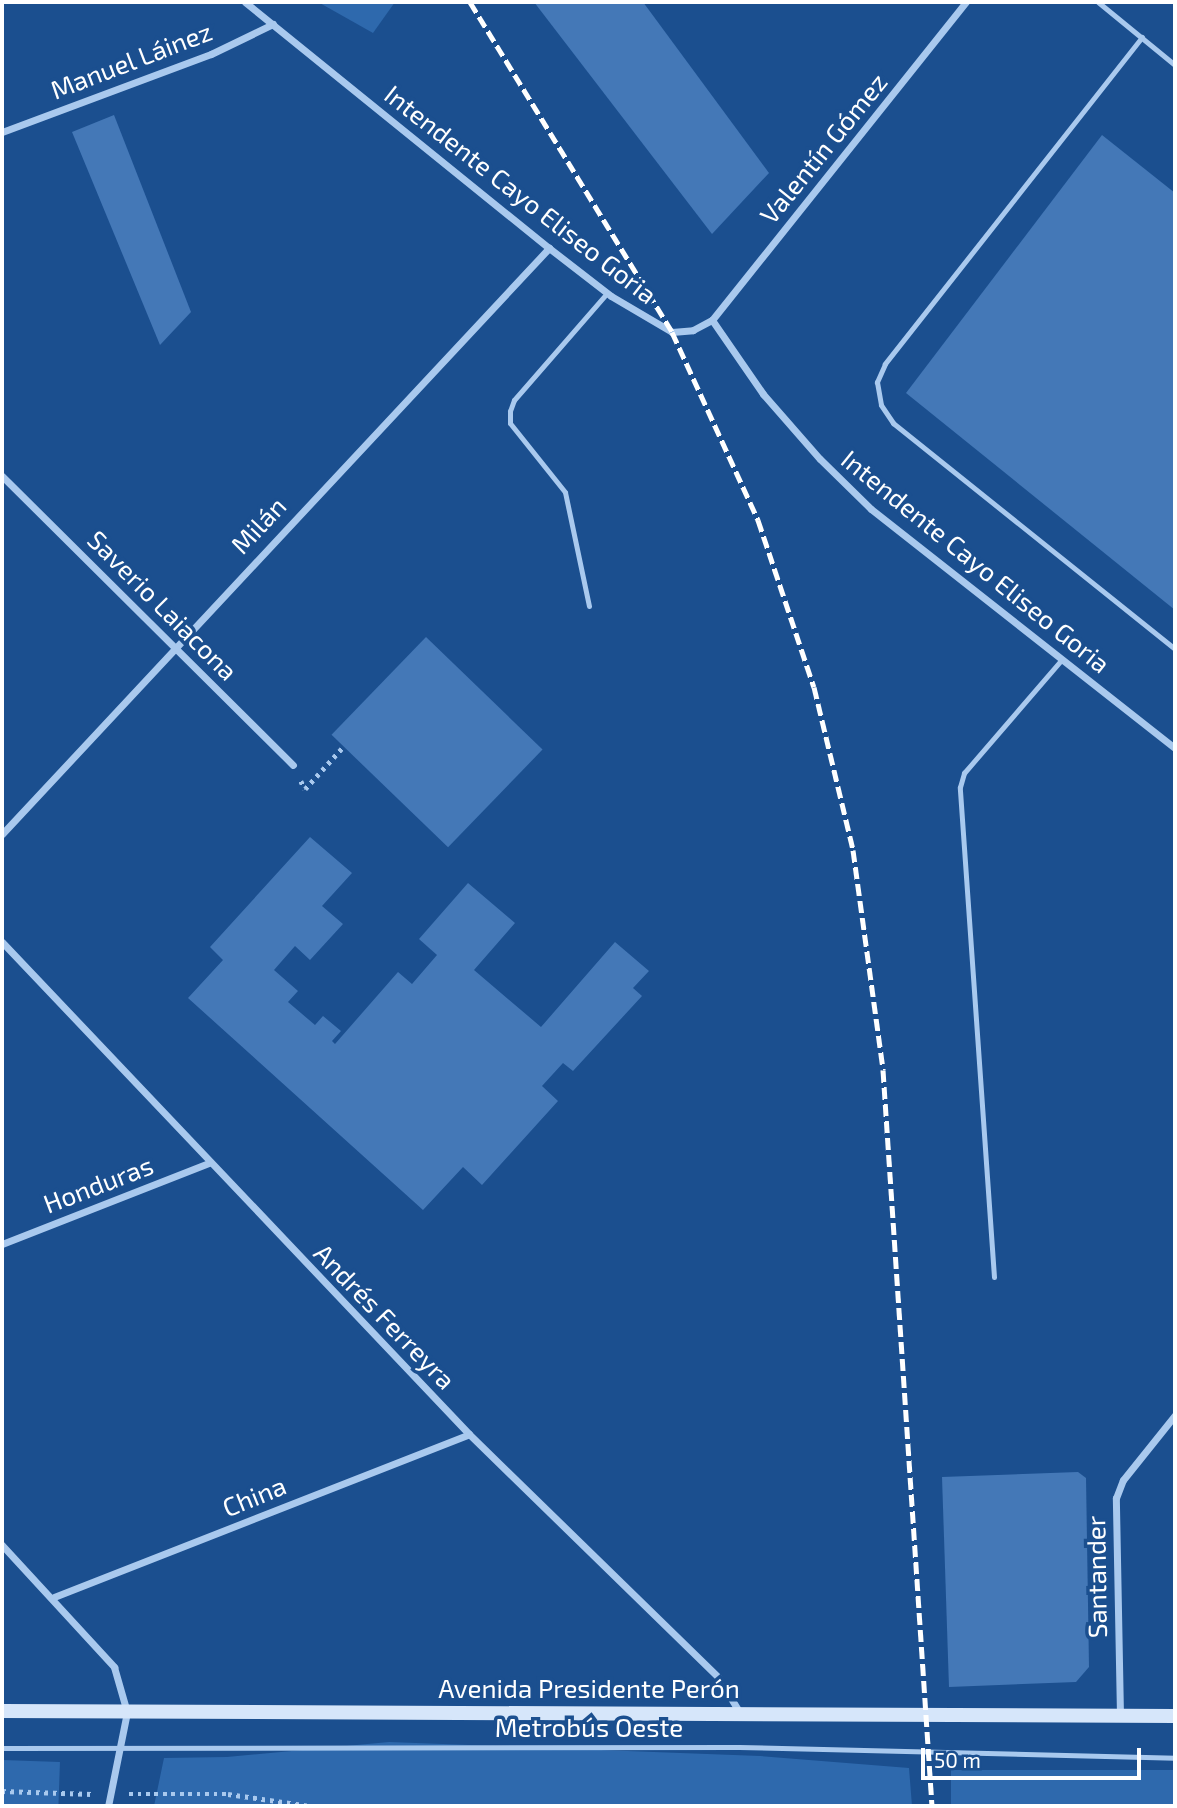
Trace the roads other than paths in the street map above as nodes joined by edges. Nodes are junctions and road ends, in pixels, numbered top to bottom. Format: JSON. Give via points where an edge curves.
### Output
{"nodes":[{"id":1,"x":245,"y":2,"type":"edge"},
{"id":2,"x":966,"y":2,"type":"edge"},
{"id":3,"x":1098,"y":2,"type":"edge"},
{"id":4,"x":273,"y":24,"type":"junction"},
{"id":5,"x":1142,"y":37,"type":"junction"},
{"id":6,"x":1175,"y":65,"type":"edge"},
{"id":7,"x":2,"y":132,"type":"edge"},
{"id":8,"x":549,"y":248,"type":"junction"},
{"id":9,"x":607,"y":293,"type":"junction"},
{"id":10,"x":712,"y":320,"type":"junction"},
{"id":11,"x":2,"y":476,"type":"edge"},
{"id":12,"x":589,"y":607,"type":"dead end"},
{"id":13,"x":175,"y":644,"type":"junction"},
{"id":14,"x":1175,"y":649,"type":"edge"},
{"id":15,"x":1062,"y":659,"type":"junction"},
{"id":16,"x":1175,"y":748,"type":"edge"},
{"id":17,"x":293,"y":765,"type":"road end"},
{"id":18,"x":2,"y":834,"type":"edge"},
{"id":19,"x":2,"y":942,"type":"edge"},
{"id":20,"x":209,"y":1163,"type":"junction"},
{"id":21,"x":2,"y":1244,"type":"edge"},
{"id":22,"x":994,"y":1278,"type":"dead end"},
{"id":23,"x":1175,"y":1415,"type":"edge"},
{"id":24,"x":468,"y":1434,"type":"junction"},
{"id":25,"x":2,"y":1545,"type":"edge"},
{"id":26,"x":54,"y":1597,"type":"junction"},
{"id":27,"x":2,"y":1711,"type":"edge"},
{"id":28,"x":127,"y":1712,"type":"junction"},
{"id":29,"x":741,"y":1713,"type":"junction"},
{"id":30,"x":1120,"y":1715,"type":"junction"},
{"id":31,"x":1175,"y":1716,"type":"edge"},
{"id":32,"x":2,"y":1748,"type":"edge"},
{"id":33,"x":119,"y":1749,"type":"junction"},
{"id":34,"x":1175,"y":1758,"type":"edge"},
{"id":35,"x":108,"y":1806,"type":"edge"}],
"edges":[{"from":1,"to":4,"type":"street","name":"Intendente Cayo Eliseo Goria"},
{"from":2,"to":10,"type":"street","name":"Valentín Gómez"},
{"from":3,"to":5,"type":"lane"},
{"from":4,"to":7,"type":"street","name":"Manuel Láinez","via":[[211,54]]},
{"from":4,"to":8,"type":"street","name":"Intendente Cayo Eliseo Goria"},
{"from":5,"to":6,"type":"lane"},
{"from":5,"to":14,"type":"lane","via":[[885,364],[877,382],[881,405],[893,423]]},
{"from":8,"to":9,"type":"street","name":"Intendente Cayo Eliseo Goria"},
{"from":8,"to":13,"type":"street","name":"Milán"},
{"from":9,"to":10,"type":"street","name":"Intendente Cayo Eliseo Goria","via":[[672,332],[693,330]]},
{"from":9,"to":12,"type":"lane","via":[[514,400],[510,411],[510,424],[565,492]]},
{"from":10,"to":15,"type":"street","name":"Intendente Cayo Eliseo Goria","via":[[764,394],[871,509]]},
{"from":11,"to":13,"type":"street","name":"Saverio Laiacona"},
{"from":13,"to":17,"type":"street","name":"Saverio Laiacona"},
{"from":13,"to":18,"type":"street","name":"Milán"},
{"from":15,"to":16,"type":"street","name":"Intendente Cayo Eliseo Goria"},
{"from":15,"to":22,"type":"lane","via":[[964,773],[960,787]]},
{"from":19,"to":20,"type":"street","name":"Andrés Ferreyra"},
{"from":20,"to":21,"type":"street","name":"Honduras"},
{"from":20,"to":24,"type":"street","name":"Andrés Ferreyra"},
{"from":23,"to":30,"type":"street","name":"Santander","via":[[1123,1480],[1115,1497]]},
{"from":24,"to":26,"type":"street","name":"China"},
{"from":24,"to":29,"type":"street","name":"Andrés Ferreyra","via":[[718,1677]]},
{"from":25,"to":26,"type":"street"},
{"from":26,"to":28,"type":"street","via":[[114,1667]]},
{"from":27,"to":28,"type":"main road","name":"Avenida Presidente Perón"},
{"from":28,"to":29,"type":"main road","name":"Avenida Presidente Perón"},
{"from":28,"to":33,"type":"street"},
{"from":29,"to":30,"type":"main road","name":"Avenida Presidente Perón"},
{"from":30,"to":31,"type":"main road","name":"Avenida Presidente Perón"},
{"from":32,"to":33,"type":"lane","name":"Metrobús Oeste"},
{"from":33,"to":34,"type":"lane","name":"Metrobús Oeste","via":[[712,1747]]},
{"from":33,"to":35,"type":"street"}]}
